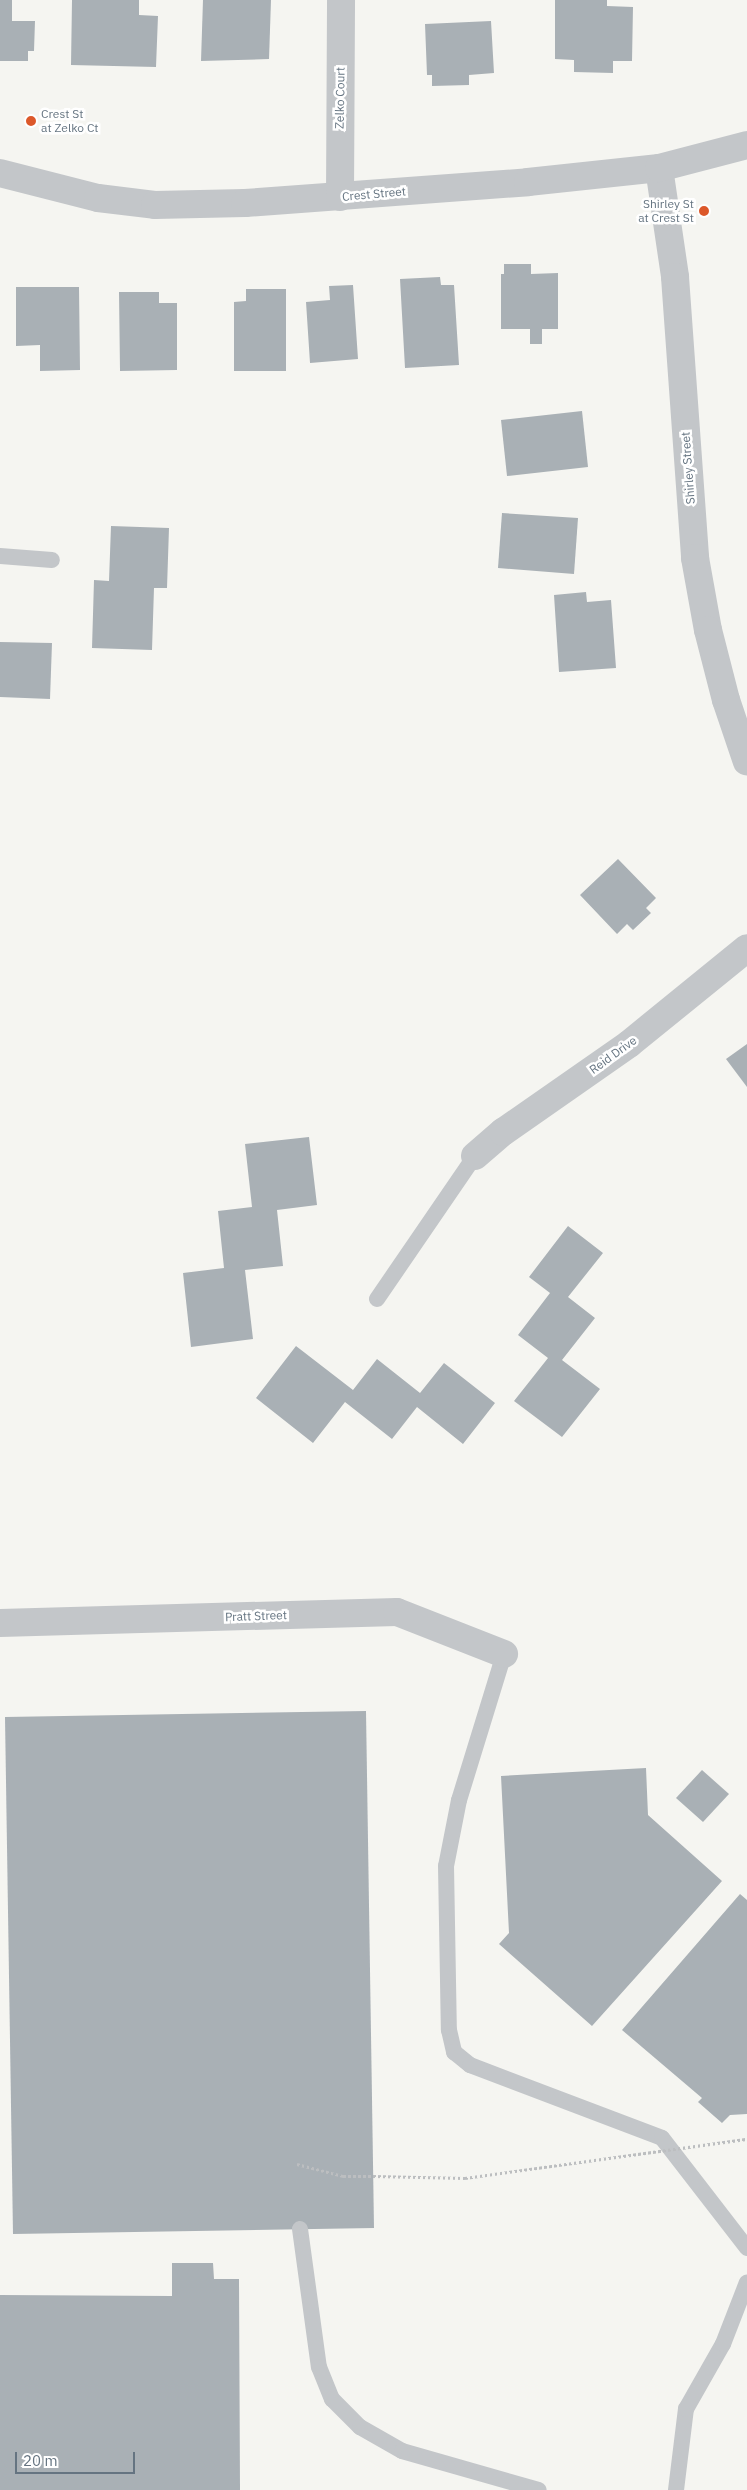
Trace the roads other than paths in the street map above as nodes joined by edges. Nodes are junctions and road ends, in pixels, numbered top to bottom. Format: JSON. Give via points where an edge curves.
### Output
{"nodes":[{"id":1,"x":341,"y":0,"type":"edge"},
{"id":2,"x":747,"y":145,"type":"edge"},
{"id":3,"x":659,"y":168,"type":"junction"},
{"id":4,"x":0,"y":173,"type":"edge"},
{"id":5,"x":340,"y":197,"type":"junction"},
{"id":6,"x":0,"y":556,"type":"edge"},
{"id":7,"x":52,"y":560,"type":"dead end"},
{"id":8,"x":747,"y":762,"type":"edge"},
{"id":9,"x":747,"y":948,"type":"edge"},
{"id":10,"x":475,"y":1156,"type":"joint"},
{"id":11,"x":376,"y":1299,"type":"dead end"},
{"id":12,"x":0,"y":1623,"type":"edge"},
{"id":13,"x":504,"y":1654,"type":"joint"},
{"id":14,"x":300,"y":2229,"type":"dead end"},
{"id":15,"x":747,"y":2248,"type":"edge"},
{"id":16,"x":747,"y":2282,"type":"edge"},
{"id":17,"x":539,"y":2490,"type":"edge"},
{"id":18,"x":676,"y":2490,"type":"edge"}],
"edges":[{"from":1,"to":5,"type":"street","name":"Zelko Court"},
{"from":2,"to":3,"type":"street","name":"Crest Street"},
{"from":3,"to":5,"type":"street","name":"Crest Street"},
{"from":3,"to":8,"type":"street","name":"Shirley Street","via":[[675,277],[695,558],[710,638]]},
{"from":4,"to":5,"type":"street","name":"Crest Street","via":[[98,198],[155,205]]},
{"from":6,"to":7,"type":"lane"},
{"from":9,"to":10,"type":"street","name":"Reid Drive","via":[[629,1044],[503,1132]]},
{"from":10,"to":11,"type":"lane"},
{"from":12,"to":13,"type":"street","name":"Pratt Street","via":[[397,1612]]},
{"from":13,"to":15,"type":"lane","via":[[459,1800],[446,1866],[449,2030],[454,2052],[470,2065],[662,2138]]},
{"from":14,"to":17,"type":"lane","via":[[318,2367],[332,2399],[360,2427],[402,2451]]},
{"from":16,"to":18,"type":"lane","via":[[723,2344],[686,2409]]}]}
